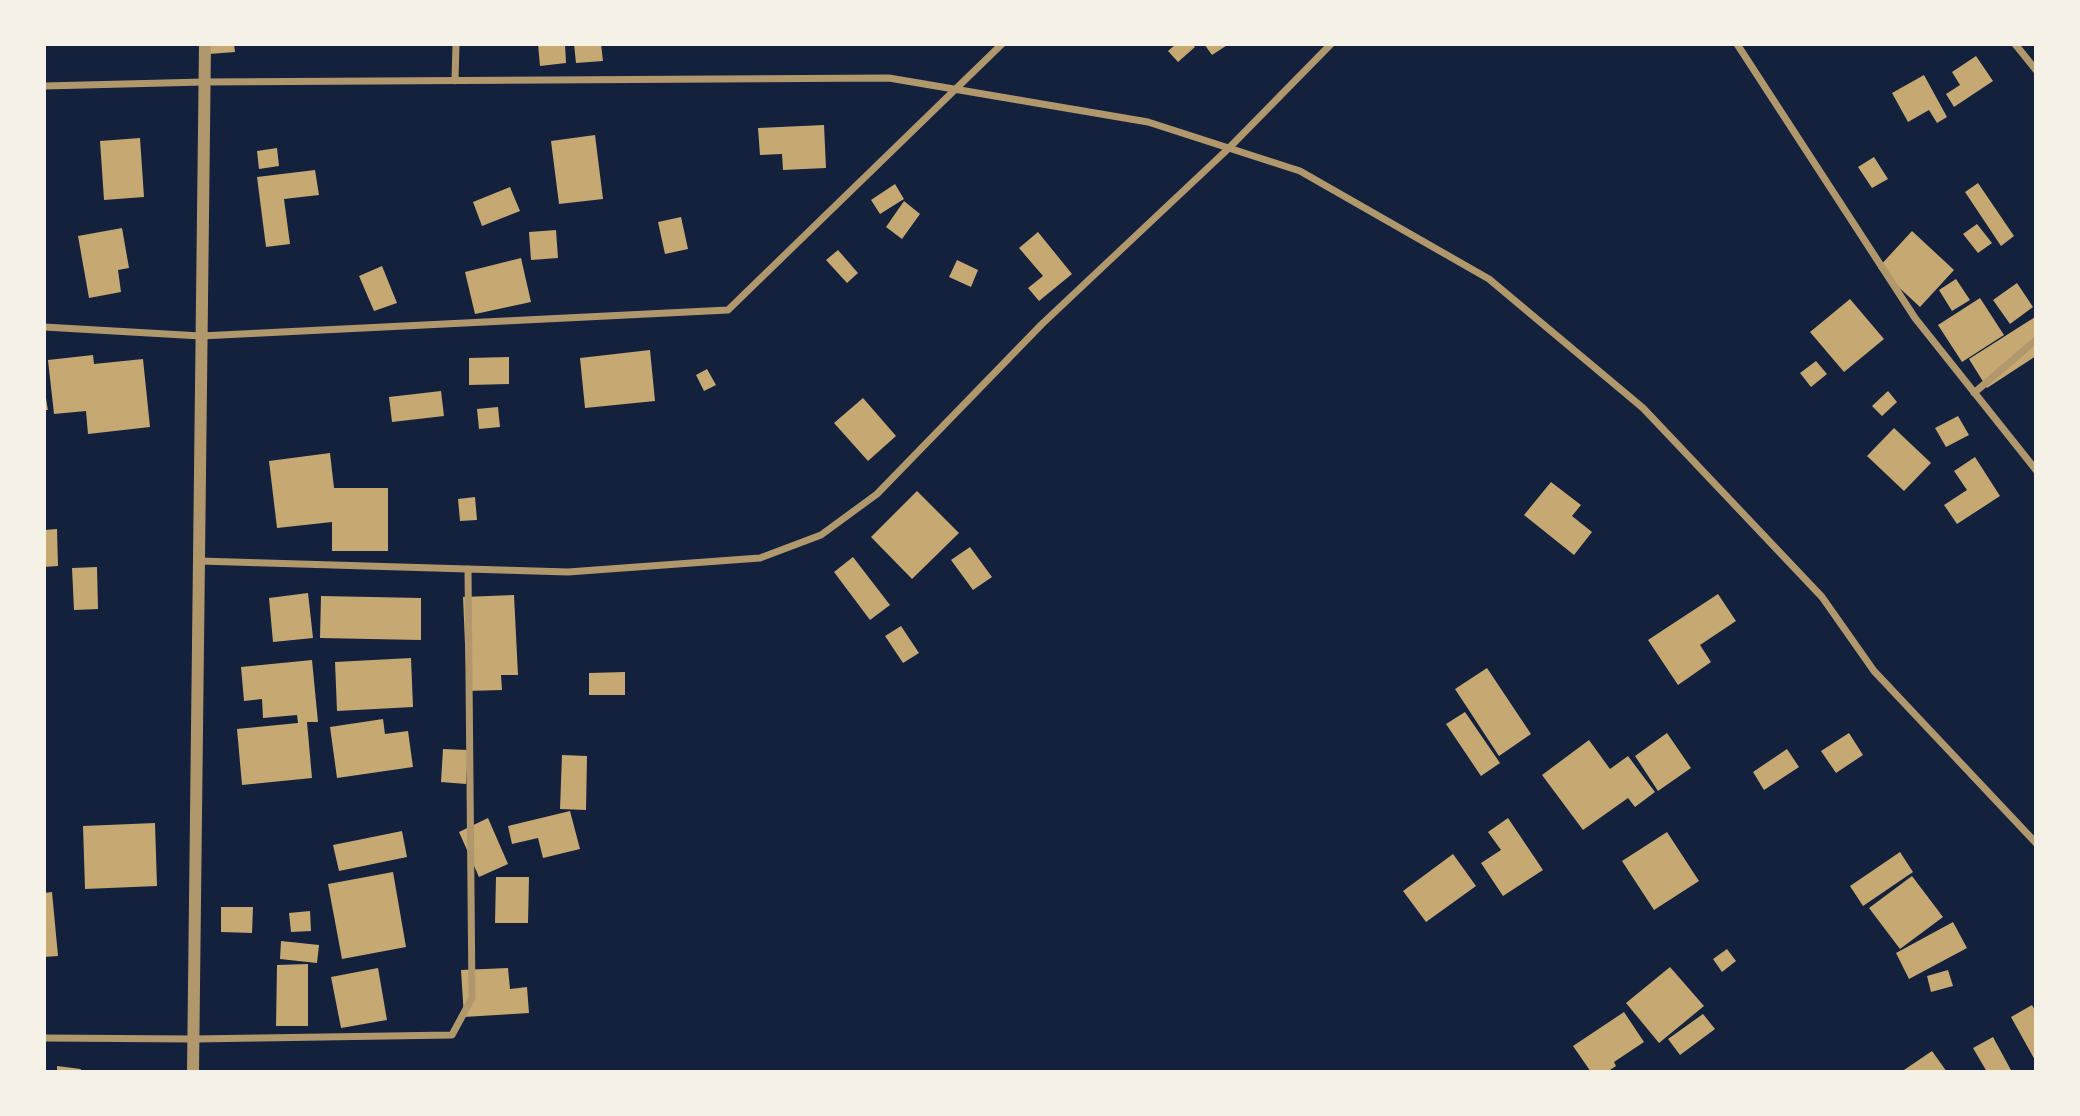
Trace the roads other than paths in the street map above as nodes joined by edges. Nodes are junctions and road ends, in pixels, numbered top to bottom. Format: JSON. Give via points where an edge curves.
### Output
{"nodes":[{"id":1,"x":205,"y":44,"type":"edge"},
{"id":2,"x":456,"y":44,"type":"edge"},
{"id":3,"x":1002,"y":44,"type":"edge"},
{"id":4,"x":1331,"y":44,"type":"edge"},
{"id":5,"x":1737,"y":44,"type":"edge"},
{"id":6,"x":2015,"y":44,"type":"edge"},
{"id":7,"x":2036,"y":70,"type":"edge"},
{"id":8,"x":455,"y":81,"type":"junction"},
{"id":9,"x":204,"y":82,"type":"junction"},
{"id":10,"x":44,"y":86,"type":"edge"},
{"id":11,"x":955,"y":89,"type":"junction"},
{"id":12,"x":1228,"y":148,"type":"junction"},
{"id":13,"x":44,"y":327,"type":"edge"},
{"id":14,"x":201,"y":336,"type":"junction"},
{"id":15,"x":2036,"y":340,"type":"edge"},
{"id":16,"x":1974,"y":393,"type":"junction"},
{"id":17,"x":2036,"y":470,"type":"edge"},
{"id":18,"x":199,"y":561,"type":"junction"},
{"id":19,"x":468,"y":569,"type":"junction"},
{"id":20,"x":2036,"y":843,"type":"edge"},
{"id":21,"x":44,"y":1038,"type":"edge"},
{"id":22,"x":194,"y":1039,"type":"junction"},
{"id":23,"x":193,"y":1072,"type":"edge"}],
"edges":[{"from":1,"to":9,"type":"street"},
{"from":2,"to":8,"type":"street"},
{"from":3,"to":11,"type":"street"},
{"from":4,"to":12,"type":"street"},
{"from":5,"to":16,"type":"street","via":[[1914,318]]},
{"from":6,"to":7,"type":"street"},
{"from":8,"to":9,"type":"street"},
{"from":8,"to":11,"type":"street","via":[[889,78]]},
{"from":9,"to":10,"type":"street"},
{"from":9,"to":14,"type":"street"},
{"from":11,"to":12,"type":"street","via":[[1148,122]]},
{"from":11,"to":14,"type":"street","via":[[728,310]]},
{"from":12,"to":19,"type":"street","via":[[1042,324],[877,494],[821,535],[760,558],[568,572]]},
{"from":12,"to":20,"type":"street","via":[[1300,171],[1489,279],[1643,408],[1822,597],[1874,671]]},
{"from":13,"to":14,"type":"street"},
{"from":14,"to":18,"type":"street"},
{"from":15,"to":16,"type":"street"},
{"from":16,"to":17,"type":"street"},
{"from":18,"to":19,"type":"street"},
{"from":18,"to":22,"type":"street"},
{"from":19,"to":22,"type":"street","via":[[472,998],[452,1035]]},
{"from":21,"to":22,"type":"street"},
{"from":22,"to":23,"type":"street"}]}
